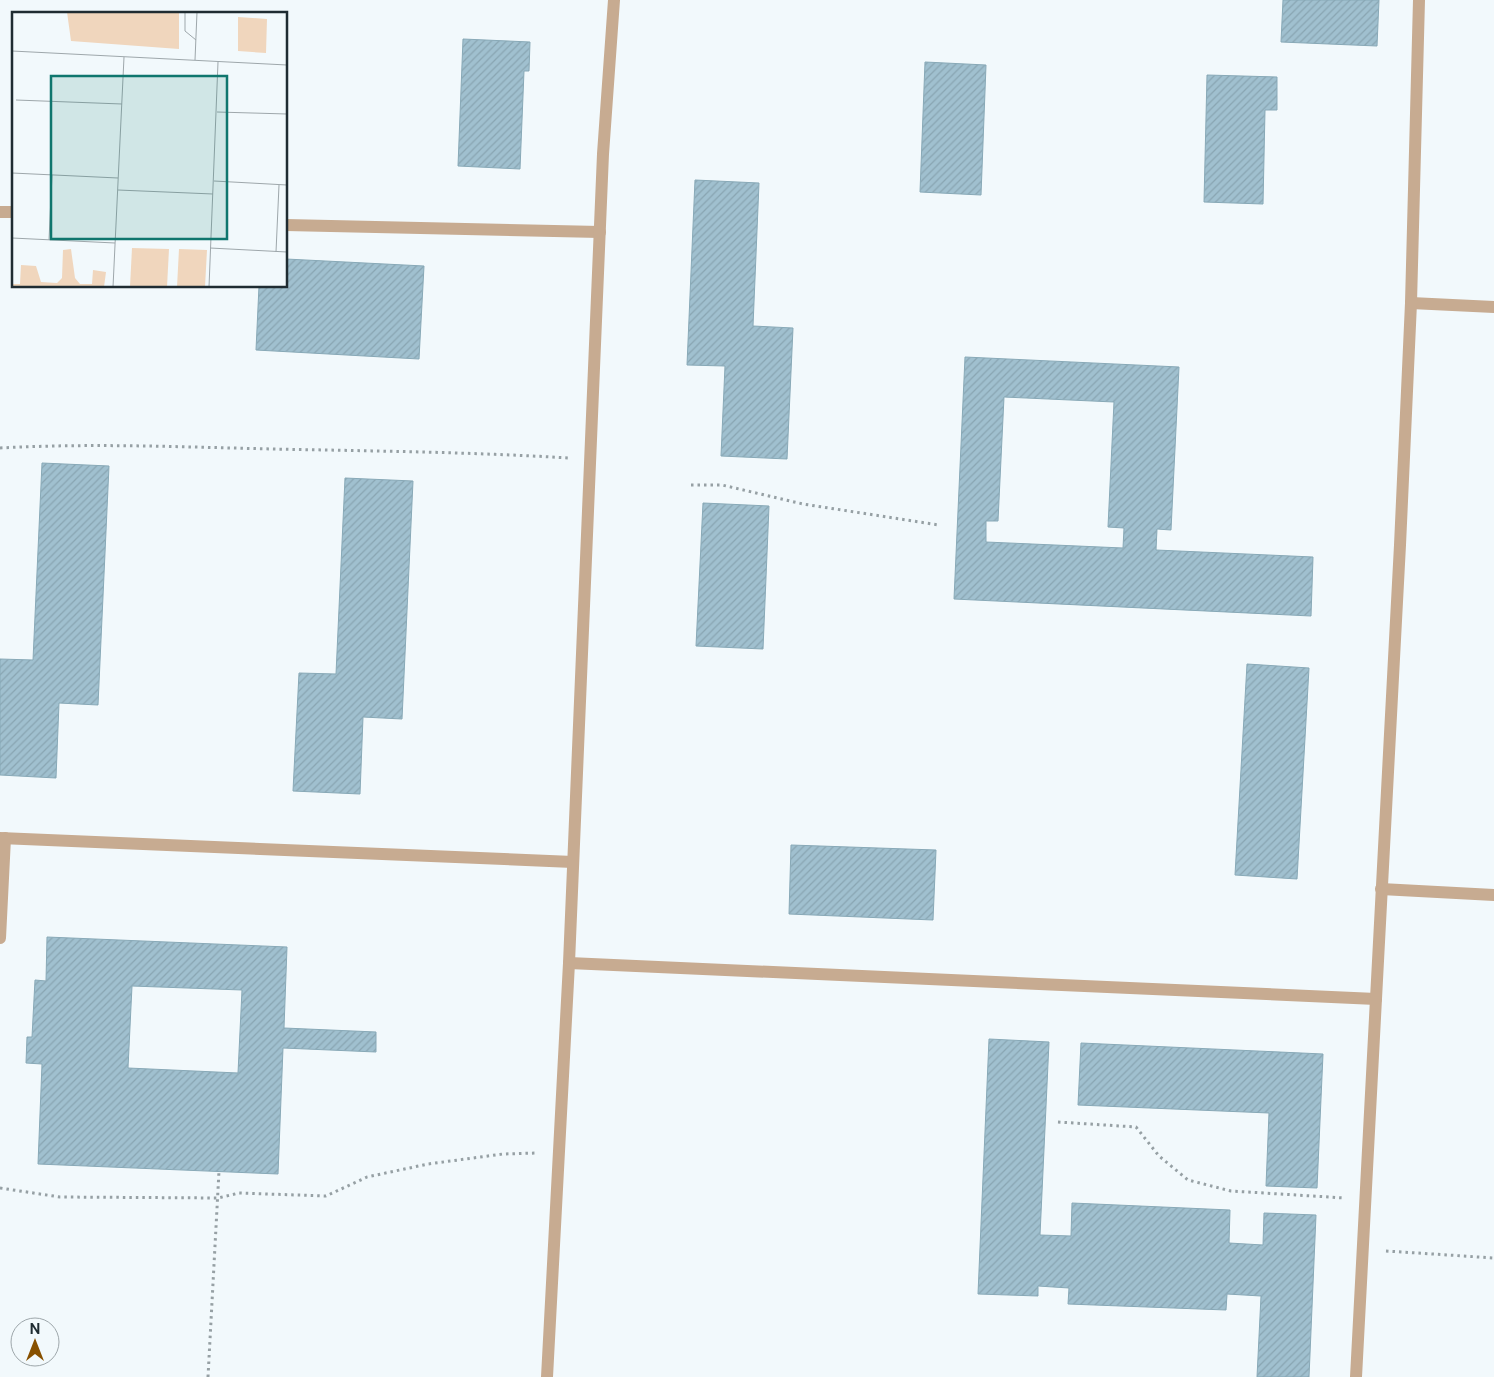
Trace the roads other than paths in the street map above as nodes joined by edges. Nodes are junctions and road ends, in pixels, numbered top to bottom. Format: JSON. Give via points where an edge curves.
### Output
{"nodes":[{"id":1,"x":614,"y":0,"type":"edge"},
{"id":2,"x":1419,"y":0,"type":"edge"},
{"id":3,"x":288,"y":225,"type":"edge"},
{"id":4,"x":600,"y":232,"type":"junction"},
{"id":5,"x":1411,"y":303,"type":"junction"},
{"id":6,"x":1494,"y":307,"type":"edge"},
{"id":7,"x":2,"y":838,"type":"edge"},
{"id":8,"x":573,"y":862,"type":"junction"},
{"id":9,"x":1381,"y":889,"type":"junction"},
{"id":10,"x":1494,"y":895,"type":"edge"},
{"id":11,"x":0,"y":938,"type":"edge"},
{"id":12,"x":568,"y":963,"type":"junction"},
{"id":13,"x":1376,"y":999,"type":"junction"},
{"id":14,"x":547,"y":1377,"type":"edge"},
{"id":15,"x":1356,"y":1377,"type":"edge"}],
"edges":[{"from":1,"to":4,"type":"lane"},
{"from":2,"to":5,"type":"lane"},
{"from":3,"to":4,"type":"lane"},
{"from":4,"to":8,"type":"lane"},
{"from":5,"to":6,"type":"lane"},
{"from":5,"to":9,"type":"lane"},
{"from":7,"to":8,"type":"lane"},
{"from":7,"to":11,"type":"lane"},
{"from":8,"to":12,"type":"lane"},
{"from":9,"to":10,"type":"lane"},
{"from":9,"to":13,"type":"lane"},
{"from":12,"to":13,"type":"lane"},
{"from":12,"to":14,"type":"lane"},
{"from":13,"to":15,"type":"lane"}]}
